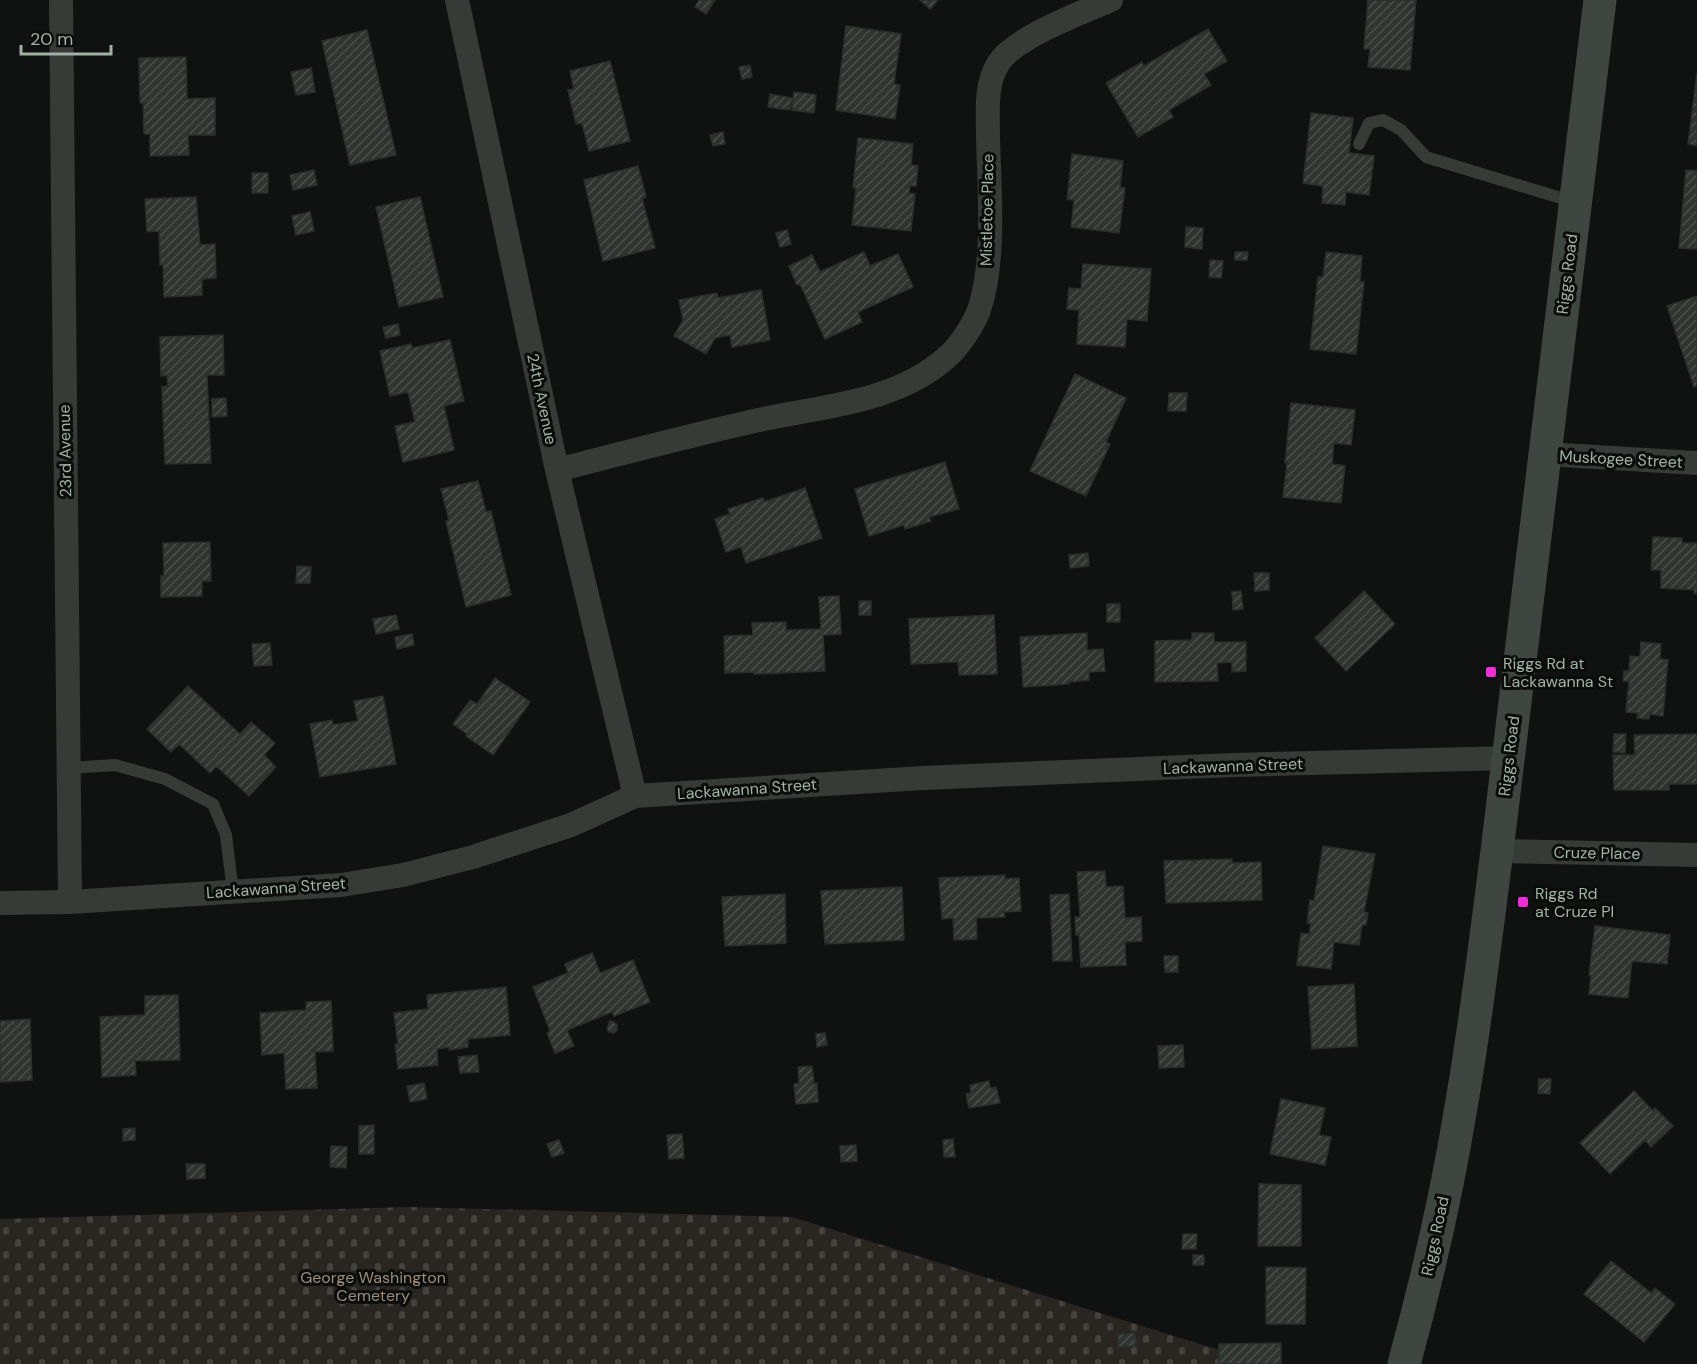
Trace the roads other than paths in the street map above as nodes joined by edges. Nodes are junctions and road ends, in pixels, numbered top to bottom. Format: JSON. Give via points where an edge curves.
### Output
{"nodes":[{"id":1,"x":61,"y":0,"type":"edge"},
{"id":2,"x":457,"y":0,"type":"edge"},
{"id":3,"x":1111,"y":0,"type":"edge"},
{"id":4,"x":1600,"y":0,"type":"edge"},
{"id":5,"x":1359,"y":144,"type":"dead end"},
{"id":6,"x":1575,"y":203,"type":"junction"},
{"id":7,"x":1545,"y":454,"type":"junction"},
{"id":8,"x":1697,"y":463,"type":"edge"},
{"id":9,"x":557,"y":470,"type":"junction"},
{"id":10,"x":1509,"y":758,"type":"junction"},
{"id":11,"x":68,"y":768,"type":"junction"},
{"id":12,"x":635,"y":796,"type":"junction"},
{"id":13,"x":1497,"y":851,"type":"junction"},
{"id":14,"x":1697,"y":855,"type":"edge"},
{"id":15,"x":233,"y":892,"type":"junction"},
{"id":16,"x":70,"y":902,"type":"junction"},
{"id":17,"x":0,"y":903,"type":"edge"},
{"id":18,"x":1404,"y":1364,"type":"edge"}],
"edges":[{"from":1,"to":11,"type":"street","name":"23rd Avenue"},
{"from":2,"to":9,"type":"street","name":"24th Avenue"},
{"from":3,"to":9,"type":"street","name":"Mistletoe Place","via":[[1061,20],[1016,46],[998,63],[990,84],[988,106],[988,271],[979,311],[946,358],[885,392]]},
{"from":4,"to":6,"type":"main road","name":"Riggs Road"},
{"from":5,"to":6,"type":"lane","via":[[1369,123],[1383,120],[1401,130],[1426,157]]},
{"from":6,"to":7,"type":"main road","name":"Riggs Road"},
{"from":7,"to":8,"type":"street","name":"Muskogee Street"},
{"from":7,"to":10,"type":"main road","name":"Riggs Road"},
{"from":9,"to":12,"type":"street","name":"24th Avenue"},
{"from":10,"to":12,"type":"street","name":"Lackawanna Street","via":[[923,778]]},
{"from":10,"to":13,"type":"main road","name":"Riggs Road"},
{"from":11,"to":15,"type":"lane","via":[[115,765],[165,779],[213,804],[226,835]]},
{"from":11,"to":16,"type":"street","name":"23rd Avenue"},
{"from":12,"to":15,"type":"street","name":"Lackawanna Street","via":[[571,825],[403,875],[341,885]]},
{"from":13,"to":14,"type":"street","name":"Cruze Place"},
{"from":13,"to":18,"type":"main road","name":"Riggs Road","via":[[1461,1108]]},
{"from":15,"to":16,"type":"street","name":"Lackawanna Street"},
{"from":16,"to":17,"type":"street","name":"Lackawanna Street"}]}
